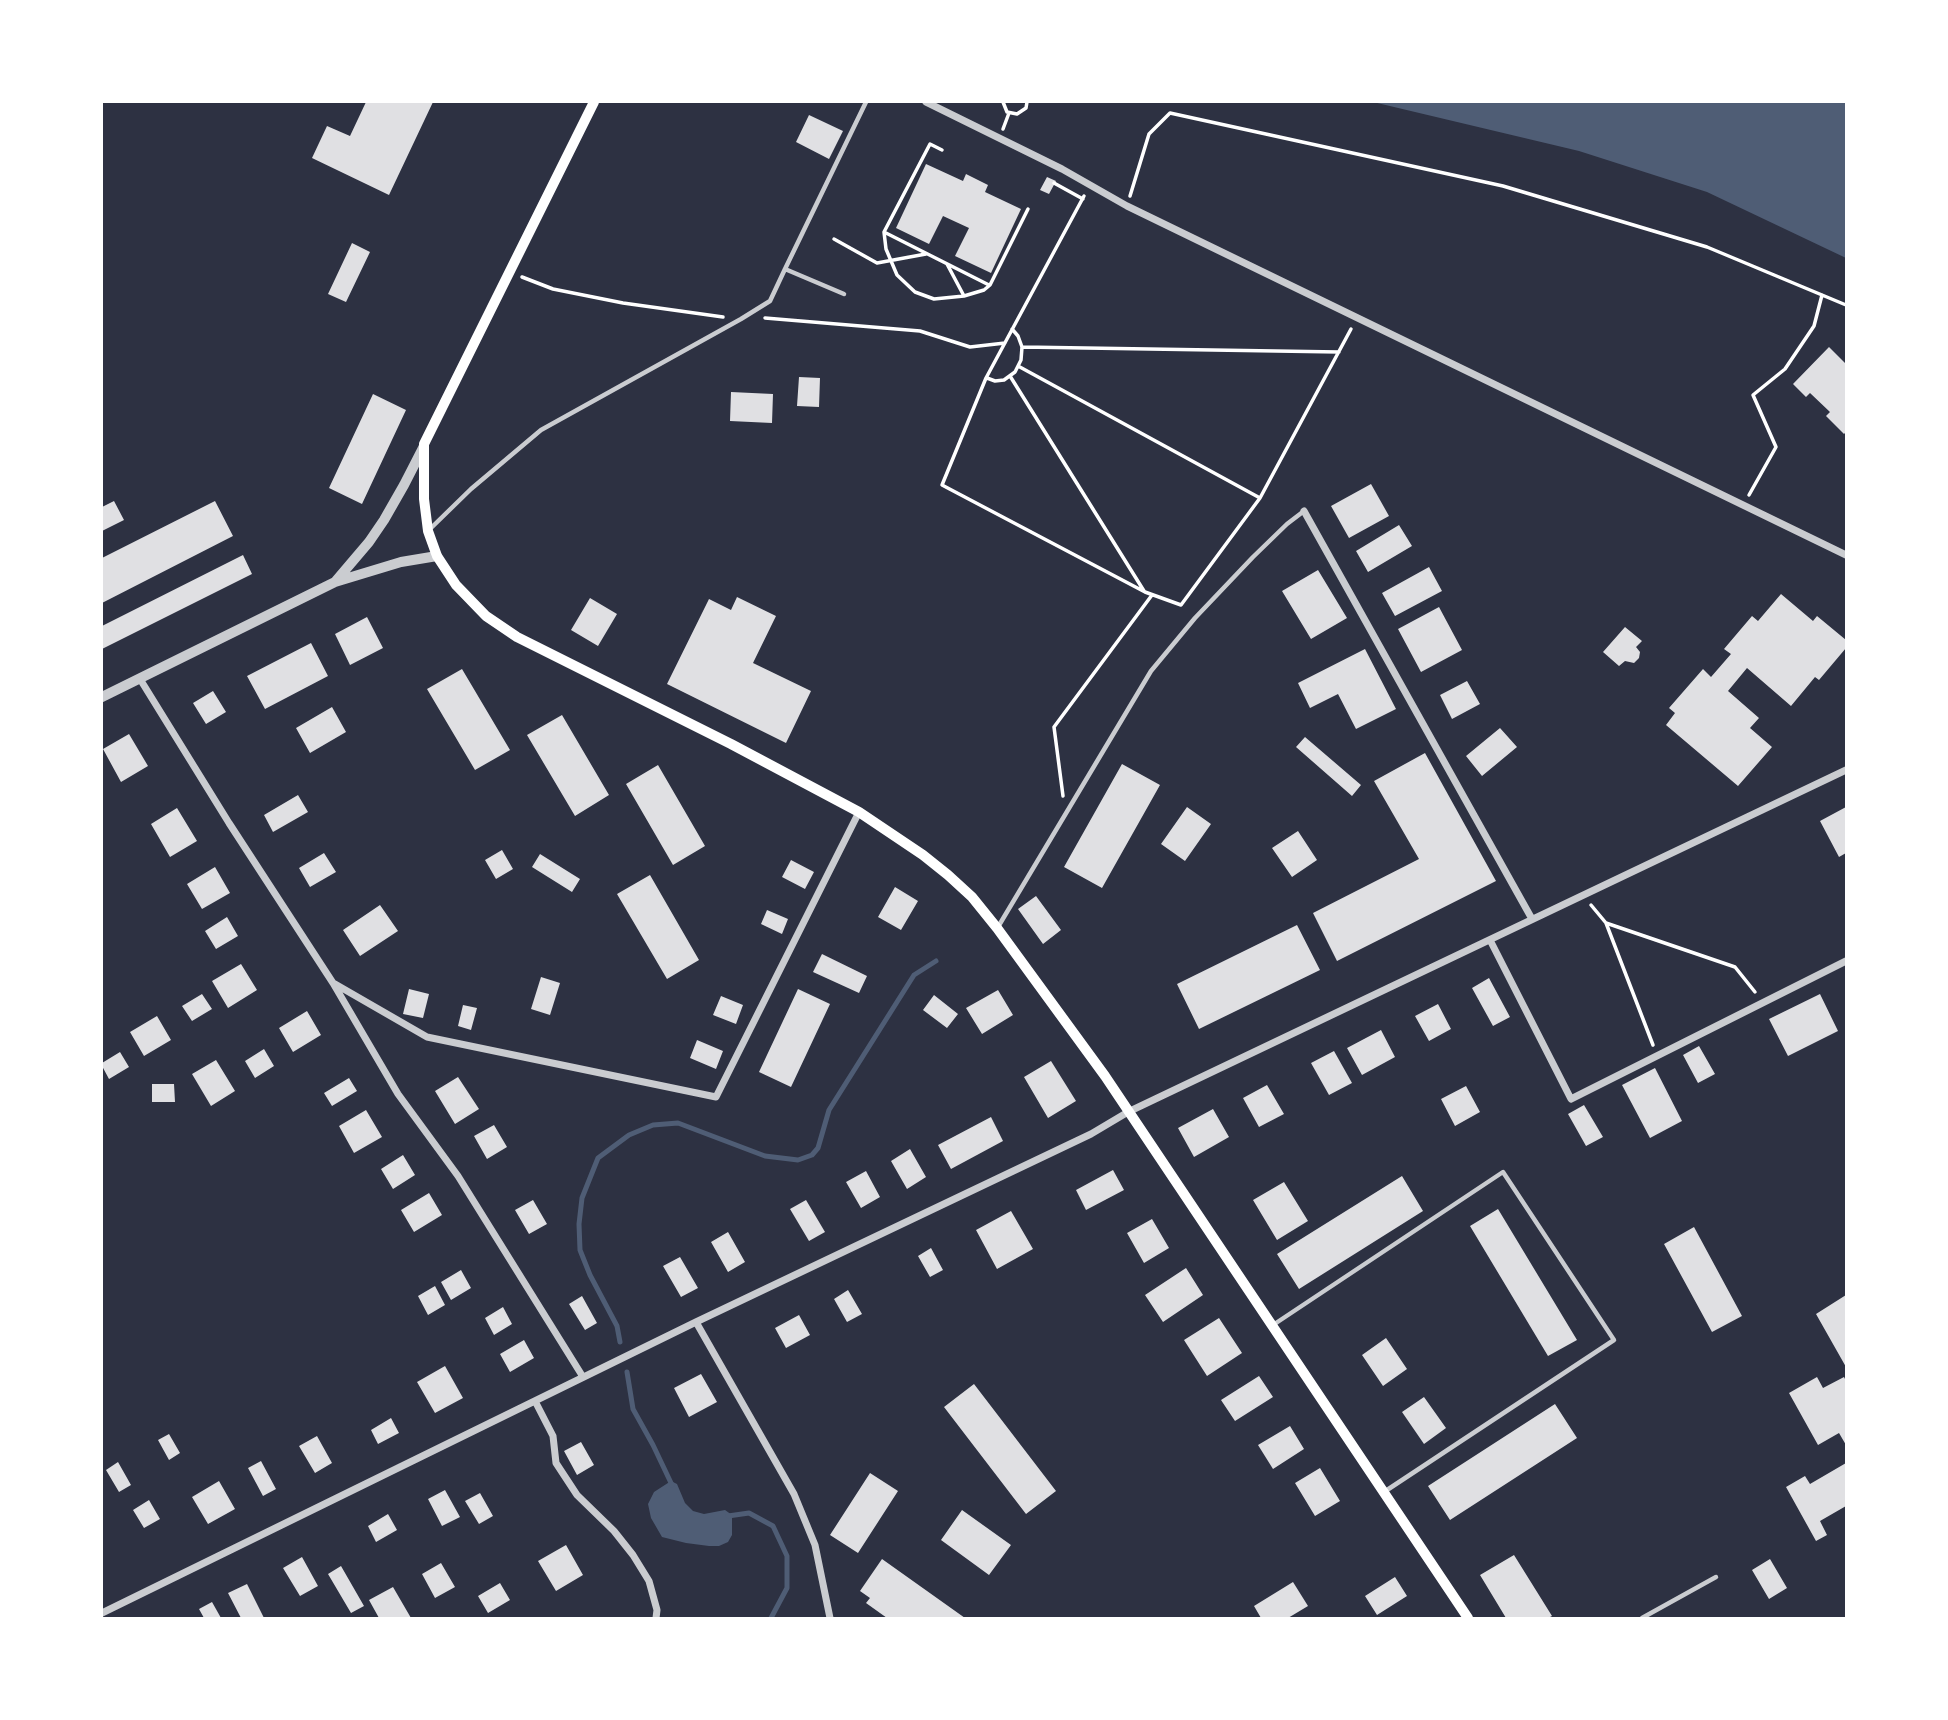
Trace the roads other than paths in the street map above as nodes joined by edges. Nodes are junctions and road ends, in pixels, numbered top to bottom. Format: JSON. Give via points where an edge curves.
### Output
{"nodes":[{"id":1,"x":594,"y":102,"type":"edge"},
{"id":2,"x":866,"y":102,"type":"edge"},
{"id":3,"x":926,"y":102,"type":"edge"},
{"id":4,"x":785,"y":269,"type":"junction"},
{"id":5,"x":844,"y":294,"type":"dead end"},
{"id":6,"x":424,"y":444,"type":"junction"},
{"id":7,"x":1304,"y":511,"type":"joint"},
{"id":8,"x":428,"y":531,"type":"junction"},
{"id":9,"x":1846,"y":555,"type":"edge"},
{"id":10,"x":437,"y":556,"type":"junction"},
{"id":11,"x":335,"y":582,"type":"junction"},
{"id":12,"x":140,"y":679,"type":"junction"},
{"id":13,"x":102,"y":697,"type":"edge"},
{"id":14,"x":1846,"y":770,"type":"edge"},
{"id":15,"x":859,"y":812,"type":"junction"},
{"id":16,"x":1532,"y":919,"type":"junction"},
{"id":17,"x":997,"y":928,"type":"junction"},
{"id":18,"x":1490,"y":940,"type":"junction"},
{"id":19,"x":1846,"y":961,"type":"edge"},
{"id":20,"x":333,"y":983,"type":"junction"},
{"id":21,"x":1128,"y":1112,"type":"junction"},
{"id":22,"x":696,"y":1322,"type":"junction"},
{"id":23,"x":1272,"y":1326,"type":"junction"},
{"id":24,"x":583,"y":1377,"type":"junction"},
{"id":25,"x":535,"y":1401,"type":"junction"},
{"id":26,"x":1384,"y":1492,"type":"junction"},
{"id":27,"x":1716,"y":1577,"type":"dead end"},
{"id":28,"x":102,"y":1613,"type":"edge"},
{"id":29,"x":656,"y":1619,"type":"edge"},
{"id":30,"x":830,"y":1619,"type":"edge"},
{"id":31,"x":1468,"y":1619,"type":"edge"},
{"id":32,"x":1642,"y":1619,"type":"edge"}],
"edges":[{"from":1,"to":6,"type":"main road"},
{"from":2,"to":4,"type":"lane"},
{"from":3,"to":9,"type":"street","via":[[1127,206]]},
{"from":4,"to":5,"type":"lane"},
{"from":4,"to":8,"type":"lane","via":[[770,301],[541,430]]},
{"from":6,"to":8,"type":"main road"},
{"from":6,"to":11,"type":"street","via":[[384,520]]},
{"from":7,"to":16,"type":"street"},
{"from":7,"to":17,"type":"lane","via":[[1253,556],[1152,671]]},
{"from":8,"to":10,"type":"main road"},
{"from":10,"to":11,"type":"street"},
{"from":10,"to":15,"type":"main road","via":[[456,585],[486,616],[517,637]]},
{"from":11,"to":12,"type":"street"},
{"from":12,"to":13,"type":"street"},
{"from":12,"to":20,"type":"street"},
{"from":14,"to":16,"type":"street"},
{"from":15,"to":17,"type":"main road","via":[[948,875]]},
{"from":15,"to":20,"type":"street","via":[[716,1097],[427,1037]]},
{"from":16,"to":18,"type":"street"},
{"from":17,"to":21,"type":"main road"},
{"from":18,"to":19,"type":"street","via":[[1571,1098]]},
{"from":18,"to":21,"type":"street"},
{"from":20,"to":24,"type":"street","via":[[398,1094],[458,1176]]},
{"from":21,"to":22,"type":"street","via":[[1091,1134]]},
{"from":21,"to":23,"type":"main road"},
{"from":22,"to":24,"type":"street"},
{"from":22,"to":30,"type":"street","via":[[794,1494],[814,1545]]},
{"from":23,"to":26,"type":"main road"},
{"from":23,"to":26,"type":"lane","via":[[1503,1172],[1614,1340]]},
{"from":24,"to":25,"type":"street"},
{"from":25,"to":28,"type":"street"},
{"from":25,"to":29,"type":"street","via":[[553,1436],[556,1463],[577,1495],[633,1555],[649,1581]]},
{"from":26,"to":31,"type":"main road"},
{"from":27,"to":32,"type":"lane"}]}
